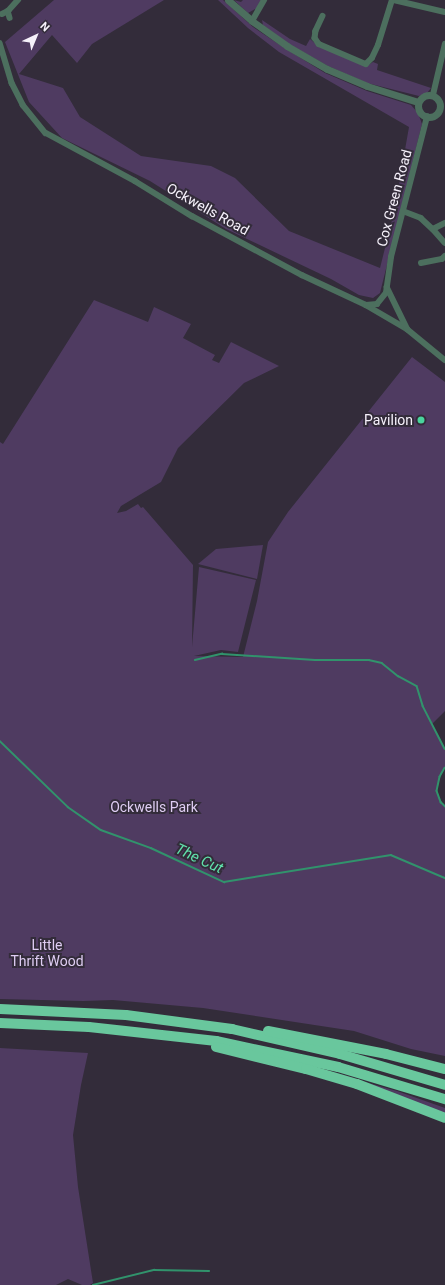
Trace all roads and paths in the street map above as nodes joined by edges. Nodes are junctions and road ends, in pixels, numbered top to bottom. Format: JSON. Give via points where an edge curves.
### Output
{"nodes":[{"id":1,"x":18,"y":0,"type":"edge"},
{"id":2,"x":228,"y":0,"type":"edge"},
{"id":3,"x":264,"y":0,"type":"edge"},
{"id":4,"x":393,"y":0,"type":"edge"},
{"id":5,"x":8,"y":12,"type":"junction"},
{"id":6,"x":445,"y":12,"type":"edge"},
{"id":7,"x":2,"y":14,"type":"dead end"},
{"id":8,"x":323,"y":16,"type":"dead end"},
{"id":9,"x":10,"y":18,"type":"dead end"},
{"id":10,"x":252,"y":20,"type":"junction"},
{"id":11,"x":0,"y":43,"type":"edge"},
{"id":12,"x":445,"y":44,"type":"edge"},
{"id":13,"x":433,"y":95,"type":"junction"},
{"id":14,"x":418,"y":102,"type":"junction"},
{"id":15,"x":442,"y":110,"type":"edge"},
{"id":16,"x":427,"y":117,"type":"junction"},
{"id":17,"x":403,"y":211,"type":"junction"},
{"id":18,"x":445,"y":223,"type":"edge"},
{"id":19,"x":433,"y":229,"type":"junction"},
{"id":20,"x":445,"y":243,"type":"edge"},
{"id":21,"x":445,"y":256,"type":"edge"},
{"id":22,"x":421,"y":263,"type":"dead end"},
{"id":23,"x":387,"y":287,"type":"junction"},
{"id":24,"x":366,"y":305,"type":"junction"},
{"id":25,"x":407,"y":329,"type":"junction"},
{"id":26,"x":445,"y":360,"type":"edge"},
{"id":27,"x":0,"y":1009,"type":"edge"},
{"id":28,"x":0,"y":1023,"type":"edge"},
{"id":29,"x":232,"y":1029,"type":"junction"},
{"id":30,"x":168,"y":1035,"type":"junction"},
{"id":31,"x":445,"y":1069,"type":"edge"},
{"id":32,"x":445,"y":1085,"type":"edge"},
{"id":33,"x":445,"y":1099,"type":"edge"},
{"id":34,"x":445,"y":1118,"type":"edge"}],
"edges":[{"from":1,"to":5,"type":"street"},
{"from":2,"to":10,"type":"street"},
{"from":3,"to":10,"type":"street"},
{"from":4,"to":6,"type":"street"},
{"from":4,"to":8,"type":"street","via":[[378,45],[366,64],[319,44],[316,31]]},
{"from":5,"to":7,"type":"street"},
{"from":5,"to":9,"type":"street"},
{"from":10,"to":14,"type":"street","via":[[287,46],[327,69],[367,86]]},
{"from":11,"to":24,"type":"street","name":"Ockwells Road","via":[[12,83],[23,105],[46,133],[135,181],[192,216],[302,275]]},
{"from":12,"to":13,"type":"street"},
{"from":13,"to":14,"type":"street","via":[[426,95]]},
{"from":13,"to":15,"type":"street","via":[[440,102]]},
{"from":14,"to":16,"type":"street","via":[[418,110]]},
{"from":15,"to":16,"type":"street"},
{"from":16,"to":17,"type":"street","name":"Cox Green Road"},
{"from":17,"to":19,"type":"street","via":[[421,218]]},
{"from":17,"to":23,"type":"street","name":"Cox Green Road","via":[[391,257]]},
{"from":18,"to":19,"type":"street"},
{"from":19,"to":20,"type":"street"},
{"from":21,"to":22,"type":"street","via":[[442,259]]},
{"from":23,"to":24,"type":"street","name":"Cox Green Road","via":[[386,293],[377,304]]},
{"from":23,"to":25,"type":"street"},
{"from":24,"to":25,"type":"street","name":"Ockwells Road"},
{"from":25,"to":26,"type":"street","name":"Ockwells Road"},
{"from":27,"to":29,"type":"highway","via":[[126,1015]]},
{"from":28,"to":30,"type":"highway","via":[[89,1027]]},
{"from":29,"to":31,"type":"highway","via":[[298,1036]]},
{"from":29,"to":32,"type":"highway","via":[[340,1054]]},
{"from":30,"to":33,"type":"highway","via":[[216,1041],[314,1061],[387,1080]]},
{"from":30,"to":34,"type":"highway","via":[[337,1078]]}]}
